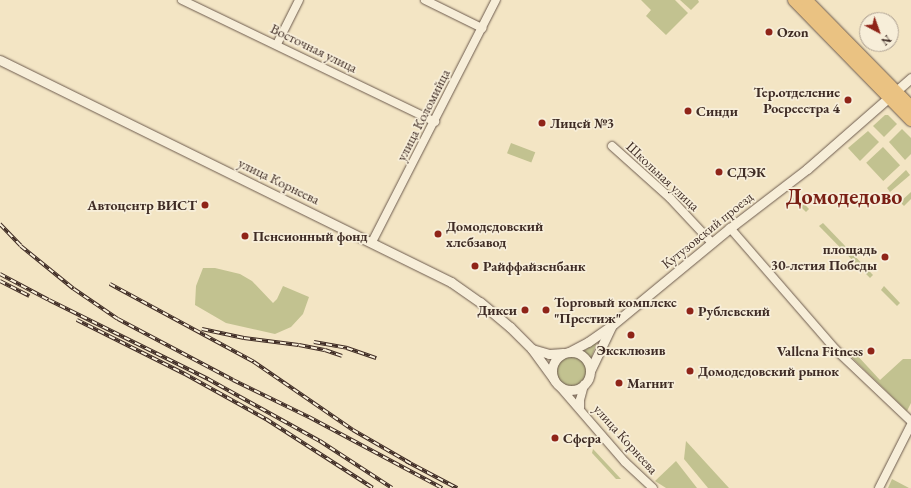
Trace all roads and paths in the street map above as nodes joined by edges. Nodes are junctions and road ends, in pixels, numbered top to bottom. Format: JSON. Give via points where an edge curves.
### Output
{"nodes":[{"id":1,"x":182,"y":0,"type":"edge"},
{"id":2,"x":299,"y":0,"type":"edge"},
{"id":3,"x":425,"y":0,"type":"edge"},
{"id":4,"x":496,"y":0,"type":"edge"},
{"id":5,"x":794,"y":0,"type":"edge"},
{"id":6,"x":806,"y":0,"type":"edge"},
{"id":7,"x":482,"y":28,"type":"junction"},
{"id":8,"x":277,"y":44,"type":"junction"},
{"id":9,"x":0,"y":60,"type":"edge"},
{"id":10,"x":911,"y":78,"type":"edge"},
{"id":11,"x":892,"y":94,"type":"junction"},
{"id":12,"x":911,"y":107,"type":"edge"},
{"id":13,"x":911,"y":120,"type":"edge"},
{"id":14,"x":434,"y":122,"type":"junction"},
{"id":15,"x":612,"y":146,"type":"dead end"},
{"id":16,"x":730,"y":228,"type":"junction"},
{"id":17,"x":372,"y":242,"type":"junction"},
{"id":18,"x":712,"y":243,"type":"junction"},
{"id":19,"x":611,"y":326,"type":"junction"},
{"id":20,"x":532,"y":349,"type":"junction"},
{"id":21,"x":566,"y":353,"type":"junction"},
{"id":22,"x":590,"y":372,"type":"junction"},
{"id":23,"x":553,"y":378,"type":"junction"},
{"id":24,"x":584,"y":385,"type":"junction"},
{"id":25,"x":560,"y":387,"type":"junction"},
{"id":26,"x":580,"y":408,"type":"junction"},
{"id":27,"x":911,"y":421,"type":"edge"},
{"id":28,"x":911,"y":425,"type":"edge"},
{"id":29,"x":653,"y":488,"type":"edge"},
{"id":30,"x":879,"y":488,"type":"edge"}],
"edges":[{"from":1,"to":8,"type":"street","name":"Восточная улица"},
{"from":2,"to":8,"type":"street"},
{"from":3,"to":7,"type":"street"},
{"from":4,"to":7,"type":"street","name":"улица Коломийца"},
{"from":5,"to":11,"type":"main road"},
{"from":6,"to":11,"type":"main road"},
{"from":7,"to":14,"type":"street","name":"улица Коломийца"},
{"from":8,"to":14,"type":"street","name":"Восточная улица"},
{"from":9,"to":17,"type":"street","name":"улица Корнеева"},
{"from":10,"to":11,"type":"street","name":"Кутузовский проезд"},
{"from":11,"to":12,"type":"main road"},
{"from":11,"to":13,"type":"main road"},
{"from":11,"to":16,"type":"street","name":"Кутузовский проезд","via":[[807,169]]},
{"from":14,"to":17,"type":"street","name":"улица Коломийца"},
{"from":15,"to":18,"type":"street","name":"Школьная улица","via":[[670,198]]},
{"from":16,"to":18,"type":"street","name":"Кутузовский проезд"},
{"from":16,"to":27,"type":"street","via":[[835,349]]},
{"from":17,"to":20,"type":"street","name":"улица Корнеева","via":[[467,292]]},
{"from":18,"to":19,"type":"street","name":"Кутузовский проезд"},
{"from":19,"to":21,"type":"street","name":"Кутузовский проезд"},
{"from":19,"to":22,"type":"street"},
{"from":20,"to":21,"type":"street","via":[[549,354]]},
{"from":20,"to":23,"type":"street","name":"улица Корнеева"},
{"from":21,"to":22,"type":"street","via":[[580,354],[584,357],[588,361]]},
{"from":21,"to":23,"type":"street","via":[[554,362]]},
{"from":22,"to":24,"type":"street"},
{"from":23,"to":25,"type":"street"},
{"from":24,"to":25,"type":"street","via":[[573,390]]},
{"from":24,"to":26,"type":"street"},
{"from":25,"to":26,"type":"street","name":"улица Корнеева"},
{"from":26,"to":29,"type":"street","name":"улица Корнеева","via":[[625,462]]},
{"from":28,"to":30,"type":"street"}]}
